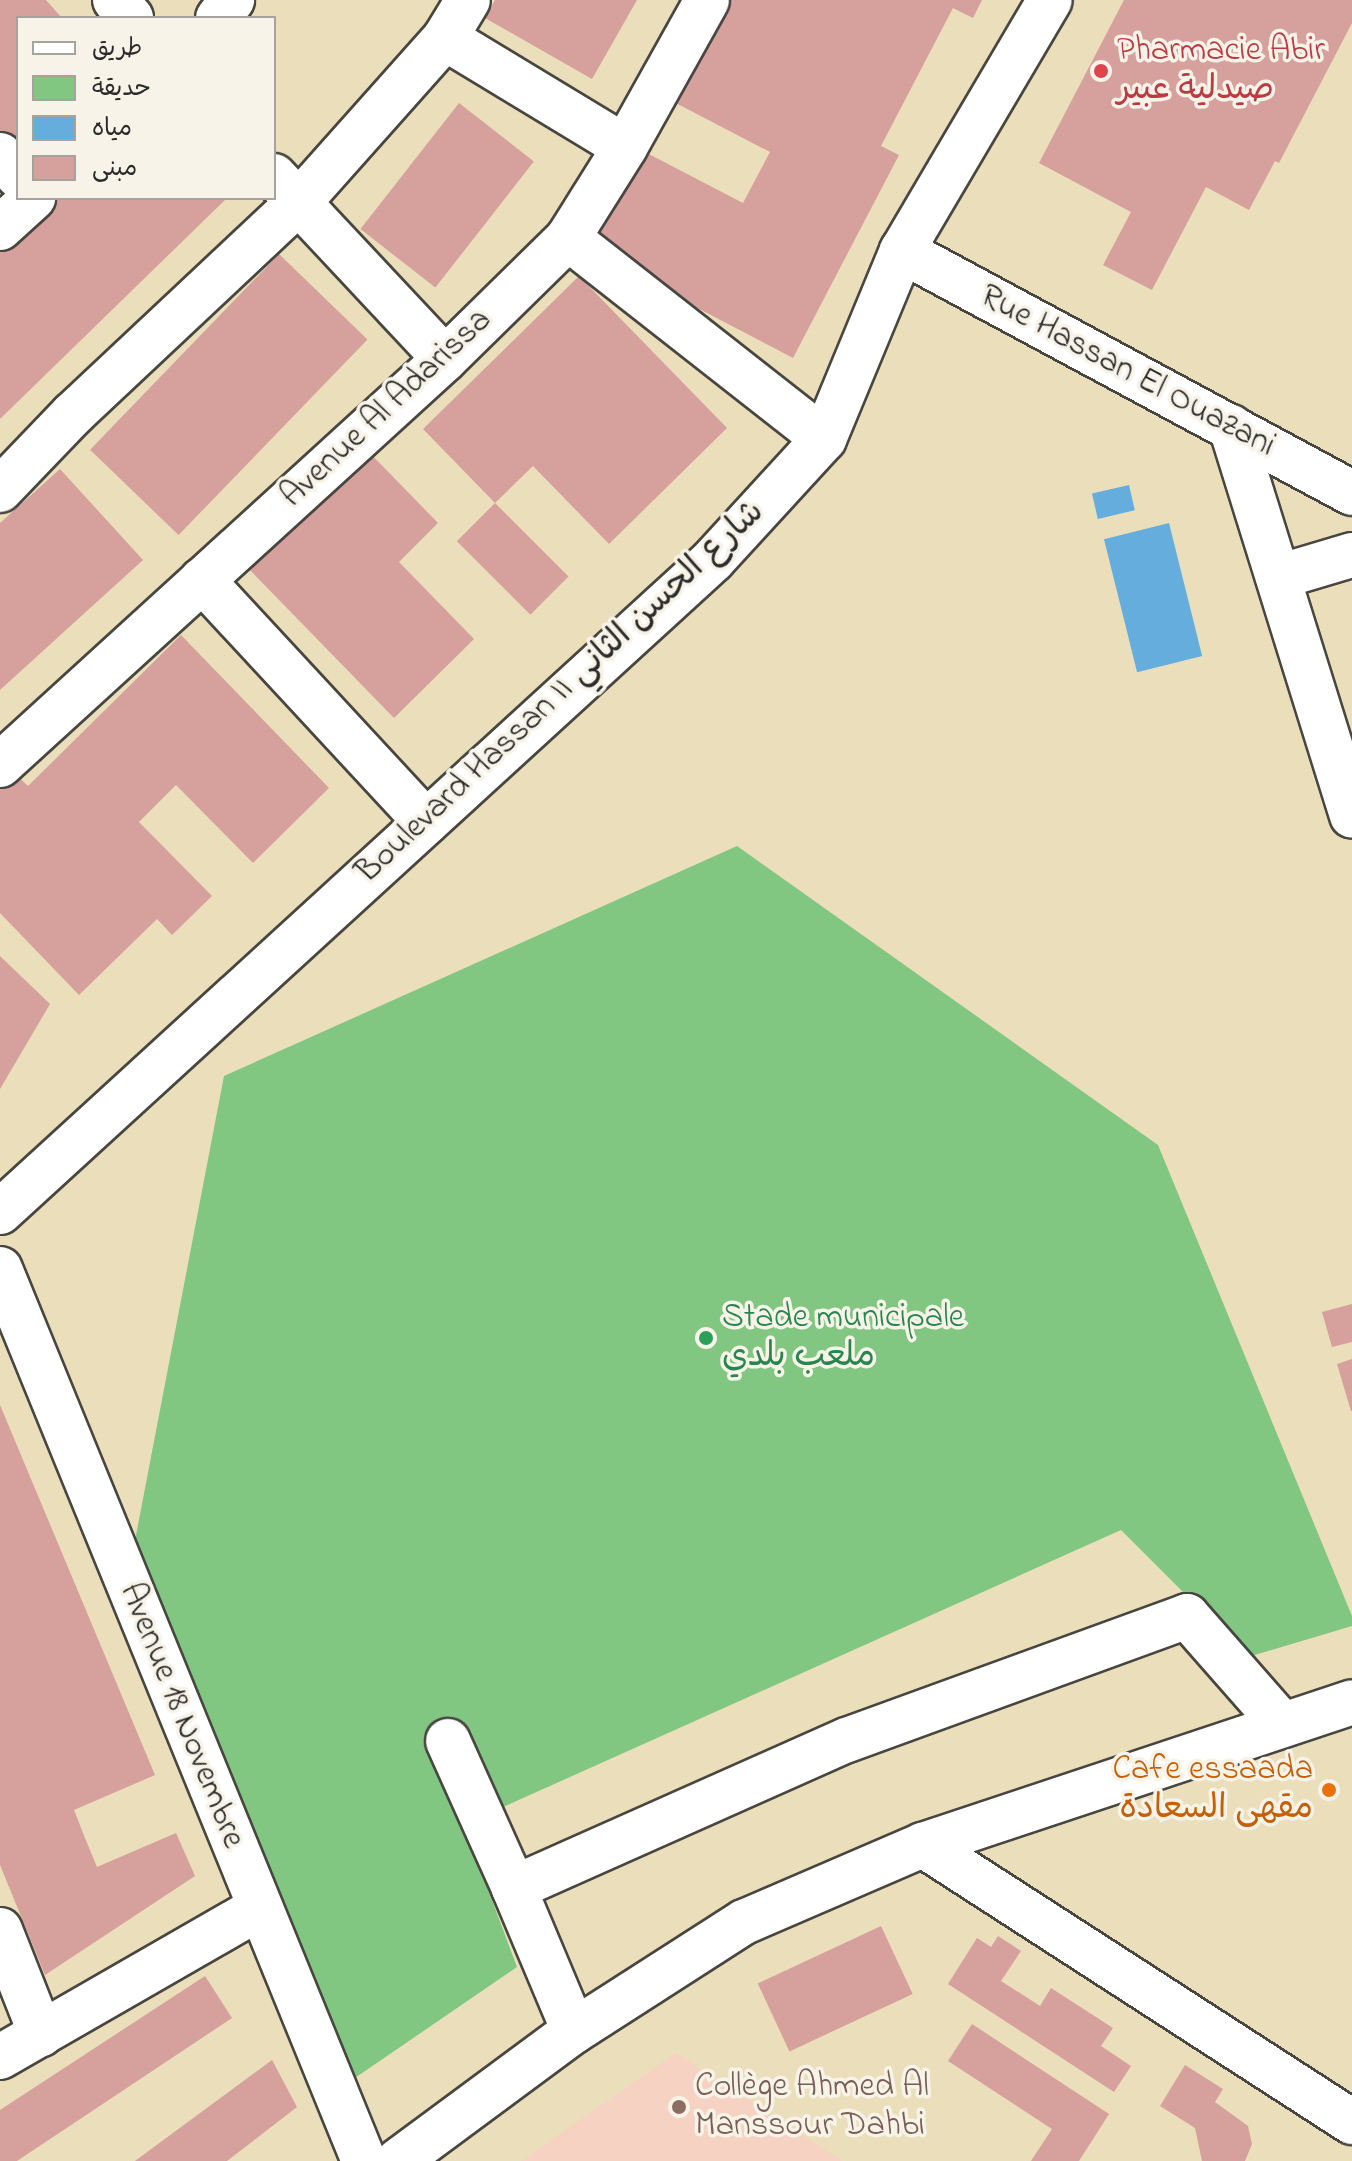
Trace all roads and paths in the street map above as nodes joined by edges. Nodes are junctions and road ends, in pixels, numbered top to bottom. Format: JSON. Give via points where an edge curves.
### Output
{"nodes":[{"id":1,"x":115,"y":0,"type":"edge"},
{"id":2,"x":232,"y":0,"type":"edge"},
{"id":3,"x":468,"y":0,"type":"edge"},
{"id":4,"x":707,"y":0,"type":"edge"},
{"id":5,"x":1050,"y":0,"type":"edge"},
{"id":6,"x":129,"y":16,"type":"edge"},
{"id":7,"x":220,"y":16,"type":"edge"},
{"id":8,"x":445,"y":38,"type":"junction"},
{"id":9,"x":625,"y":147,"type":"junction"},
{"id":10,"x":0,"y":155,"type":"edge"},
{"id":11,"x":16,"y":174,"type":"edge"},
{"id":12,"x":286,"y":189,"type":"edge"},
{"id":13,"x":31,"y":200,"type":"edge"},
{"id":14,"x":276,"y":200,"type":"edge"},
{"id":15,"x":0,"y":228,"type":"edge"},
{"id":16,"x":568,"y":238,"type":"junction"},
{"id":17,"x":902,"y":251,"type":"junction"},
{"id":18,"x":445,"y":359,"type":"junction"},
{"id":19,"x":1231,"y":427,"type":"junction"},
{"id":20,"x":824,"y":439,"type":"junction"},
{"id":21,"x":0,"y":490,"type":"edge"},
{"id":22,"x":1352,"y":493,"type":"edge"},
{"id":23,"x":1352,"y":555,"type":"edge"},
{"id":24,"x":1278,"y":577,"type":"junction"},
{"id":25,"x":202,"y":580,"type":"junction"},
{"id":26,"x":0,"y":765,"type":"edge"},
{"id":27,"x":1352,"y":816,"type":"edge"},
{"id":28,"x":426,"y":822,"type":"junction"},
{"id":29,"x":0,"y":1212,"type":"edge"},
{"id":30,"x":0,"y":1269,"type":"edge"},
{"id":31,"x":1352,"y":1702,"type":"edge"},
{"id":32,"x":1282,"y":1724,"type":"junction"},
{"id":33,"x":448,"y":1741,"type":"dead end"},
{"id":34,"x":923,"y":1845,"type":"junction"},
{"id":35,"x":514,"y":1888,"type":"junction"},
{"id":36,"x":259,"y":1908,"type":"junction"},
{"id":37,"x":0,"y":1930,"type":"edge"},
{"id":38,"x":574,"y":2031,"type":"junction"},
{"id":39,"x":41,"y":2034,"type":"junction"},
{"id":40,"x":0,"y":2057,"type":"edge"},
{"id":41,"x":1352,"y":2122,"type":"edge"},
{"id":42,"x":364,"y":2161,"type":"edge"},
{"id":43,"x":398,"y":2161,"type":"edge"}],
"edges":[{"from":1,"to":6,"type":"street"},
{"from":2,"to":7,"type":"street"},
{"from":3,"to":8,"type":"street"},
{"from":4,"to":9,"type":"street","name":"Avenue Al Adarissa"},
{"from":5,"to":17,"type":"street","name":"Boulevard Hassan II شارع الحسن الثاني"},
{"from":8,"to":9,"type":"street"},
{"from":8,"to":12,"type":"street"},
{"from":9,"to":16,"type":"street","name":"Avenue Al Adarissa"},
{"from":10,"to":11,"type":"street"},
{"from":12,"to":18,"type":"street"},
{"from":13,"to":15,"type":"street"},
{"from":14,"to":21,"type":"street"},
{"from":16,"to":18,"type":"street","name":"Avenue Al Adarissa"},
{"from":16,"to":20,"type":"street"},
{"from":17,"to":19,"type":"street","name":"Rue Hassan El Ouazani"},
{"from":17,"to":20,"type":"street","name":"Boulevard Hassan II شارع الحسن الثاني"},
{"from":18,"to":25,"type":"street","name":"Avenue Al Adarissa"},
{"from":19,"to":22,"type":"street","name":"Rue Hassan El Ouazani"},
{"from":19,"to":24,"type":"street"},
{"from":20,"to":28,"type":"street","name":"Boulevard Hassan II شارع الحسن الثاني","via":[[713,560]]},
{"from":23,"to":24,"type":"street"},
{"from":24,"to":27,"type":"street"},
{"from":25,"to":26,"type":"street","name":"Avenue Al Adarissa"},
{"from":25,"to":28,"type":"street"},
{"from":28,"to":29,"type":"street","name":"Boulevard Hassan II شارع الحسن الثاني"},
{"from":30,"to":36,"type":"street","name":"Avenue 18 Novembre"},
{"from":31,"to":32,"type":"street"},
{"from":32,"to":34,"type":"street"},
{"from":32,"to":35,"type":"street","via":[[1187,1616],[847,1740]]},
{"from":33,"to":35,"type":"street"},
{"from":34,"to":38,"type":"street","via":[[744,1922]]},
{"from":34,"to":41,"type":"street"},
{"from":35,"to":38,"type":"street"},
{"from":36,"to":39,"type":"street"},
{"from":36,"to":42,"type":"street","name":"Avenue 18 Novembre"},
{"from":37,"to":39,"type":"street"},
{"from":38,"to":43,"type":"street"},
{"from":39,"to":40,"type":"street"}]}
